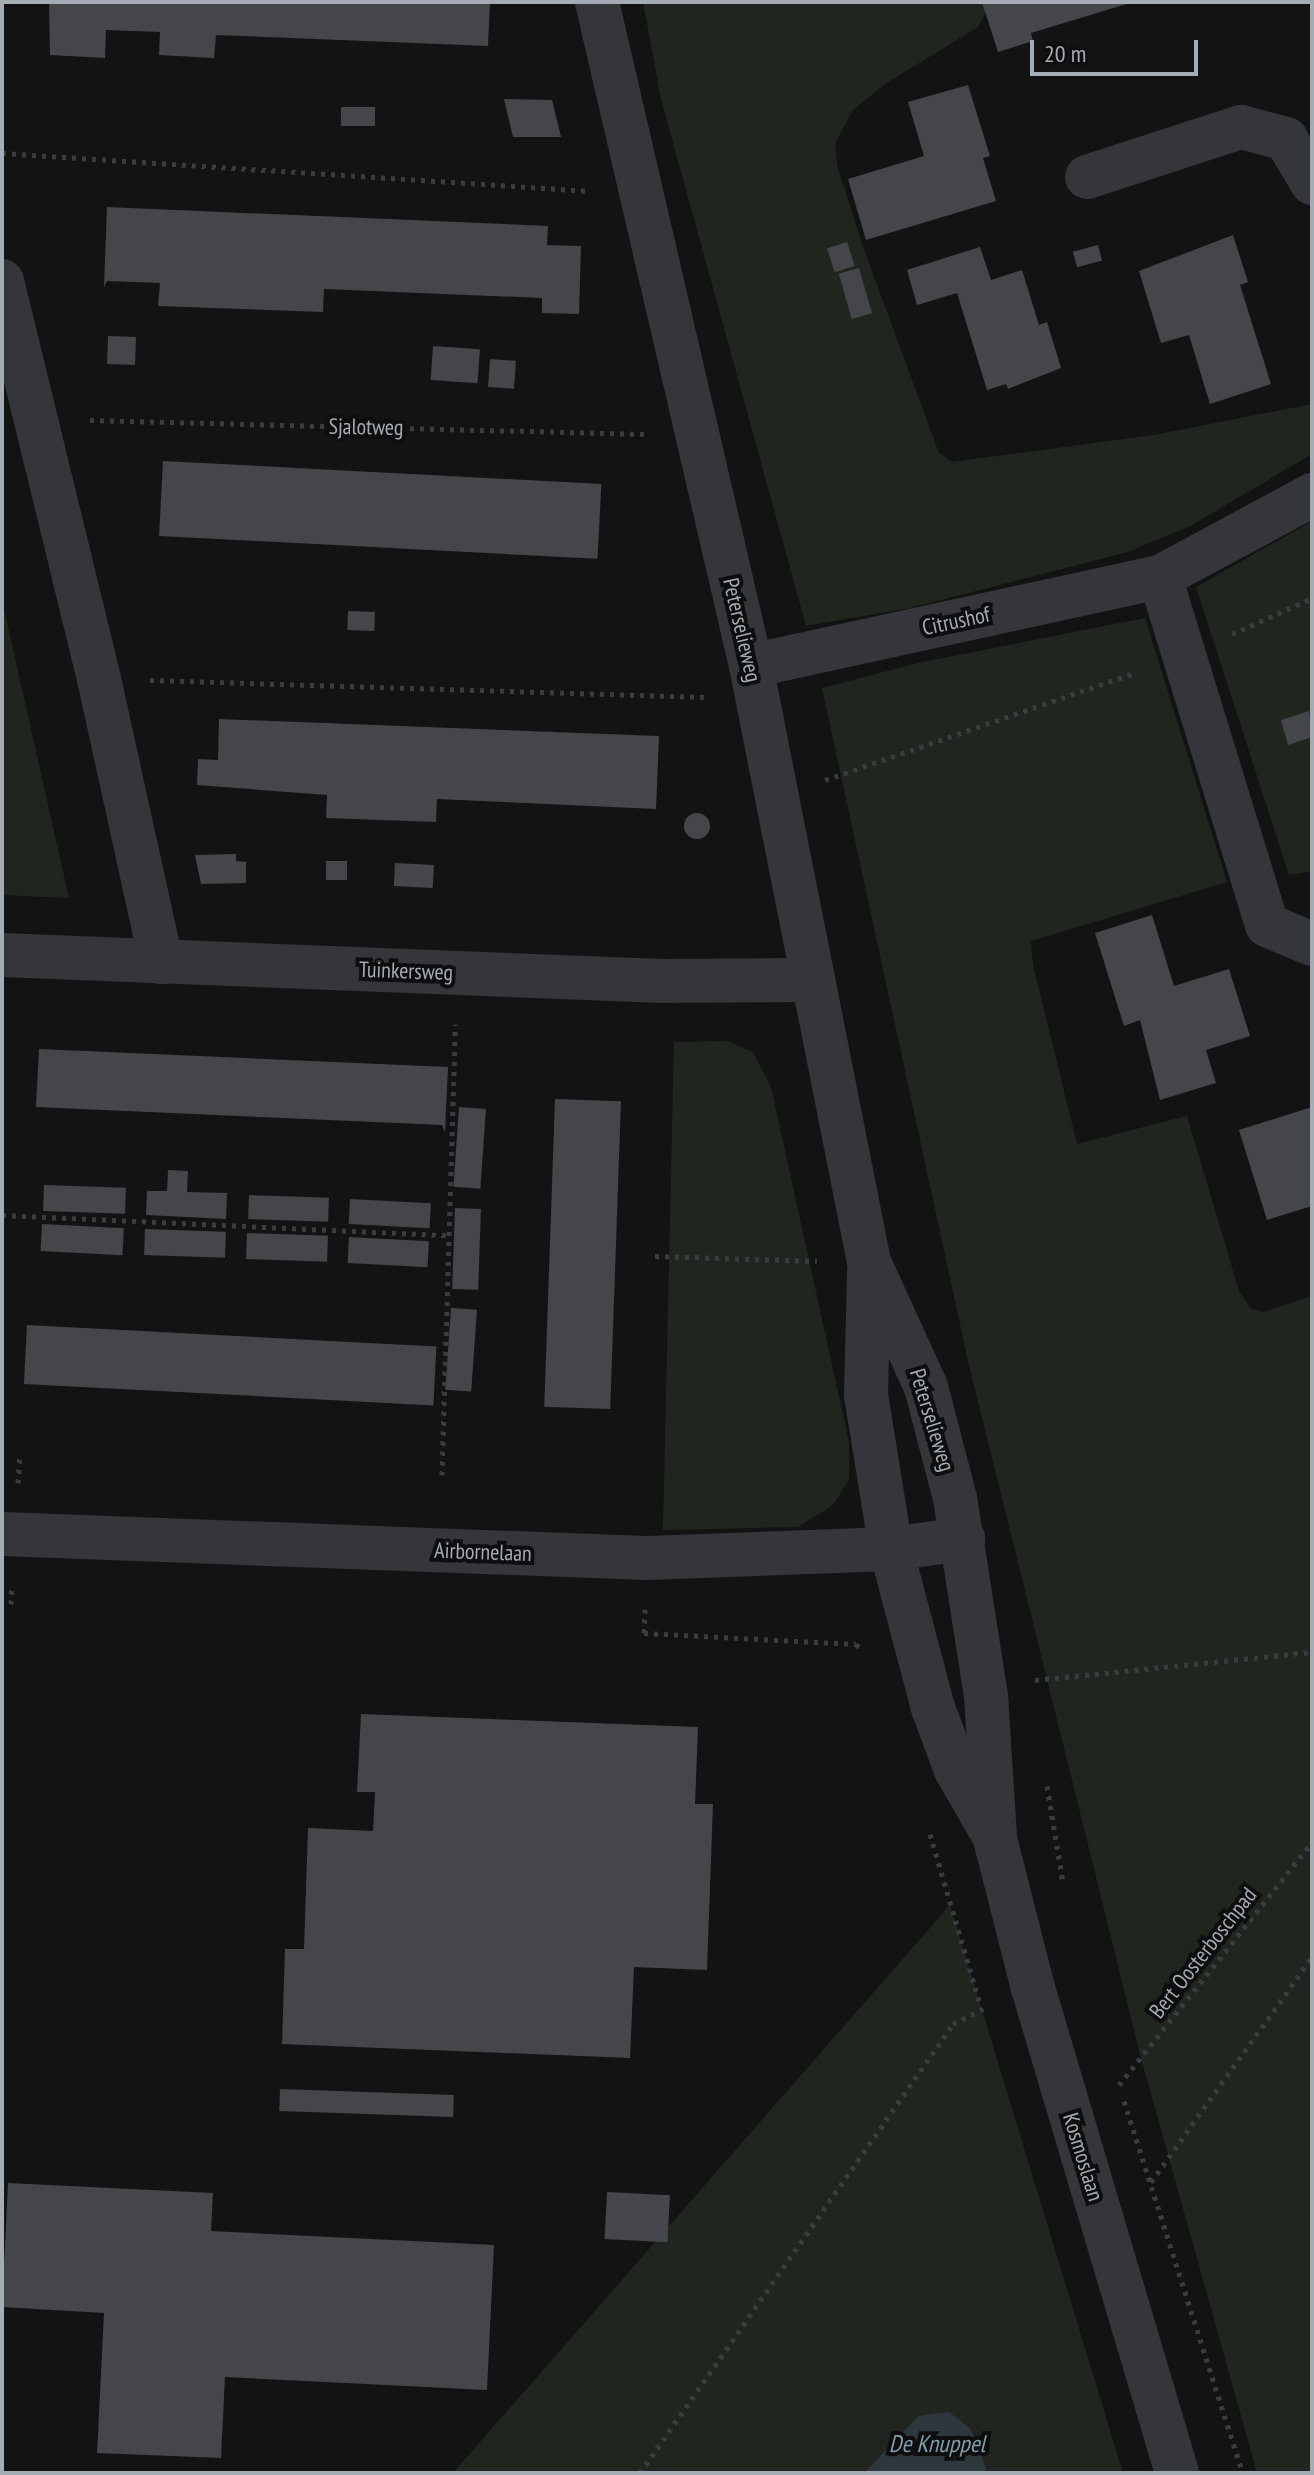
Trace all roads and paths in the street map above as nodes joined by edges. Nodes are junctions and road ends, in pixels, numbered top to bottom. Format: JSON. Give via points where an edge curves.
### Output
{"nodes":[{"id":1,"x":597,"y":2,"type":"edge"},
{"id":2,"x":2,"y":153,"type":"edge"},
{"id":3,"x":1087,"y":177,"type":"dead end"},
{"id":4,"x":1312,"y":183,"type":"edge"},
{"id":5,"x":639,"y":194,"type":"junction"},
{"id":6,"x":2,"y":281,"type":"edge"},
{"id":7,"x":37,"y":418,"type":"junction"},
{"id":8,"x":695,"y":436,"type":"junction"},
{"id":9,"x":1312,"y":495,"type":"edge"},
{"id":10,"x":1160,"y":577,"type":"junction"},
{"id":11,"x":1312,"y":598,"type":"edge"},
{"id":12,"x":1185,"y":656,"type":"junction"},
{"id":13,"x":99,"y":679,"type":"junction"},
{"id":14,"x":754,"y":682,"type":"junction"},
{"id":15,"x":775,"y":797,"type":"junction"},
{"id":16,"x":1312,"y":944,"type":"edge"},
{"id":17,"x":2,"y":955,"type":"edge"},
{"id":18,"x":161,"y":962,"type":"junction"},
{"id":19,"x":458,"y":974,"type":"junction"},
{"id":20,"x":810,"y":980,"type":"junction"},
{"id":21,"x":2,"y":1215,"type":"edge"},
{"id":22,"x":447,"y":1235,"type":"junction"},
{"id":23,"x":655,"y":1256,"type":"dead end"},
{"id":24,"x":869,"y":1262,"type":"junction"},
{"id":25,"x":442,"y":1475,"type":"dead end"},
{"id":26,"x":2,"y":1534,"type":"edge"},
{"id":27,"x":963,"y":1539,"type":"junction"},
{"id":28,"x":891,"y":1549,"type":"junction"},
{"id":29,"x":647,"y":1558,"type":"junction"},
{"id":30,"x":1312,"y":1652,"type":"edge"},
{"id":31,"x":874,"y":1661,"type":"dead end"},
{"id":32,"x":986,"y":1695,"type":"junction"},
{"id":33,"x":925,"y":1818,"type":"dead end"},
{"id":34,"x":995,"y":1839,"type":"junction"},
{"id":35,"x":1312,"y":1842,"type":"edge"},
{"id":36,"x":1312,"y":1957,"type":"edge"},
{"id":37,"x":1033,"y":1988,"type":"junction"},
{"id":38,"x":981,"y":2009,"type":"junction"},
{"id":39,"x":986,"y":2024,"type":"dead end"},
{"id":40,"x":1150,"y":2183,"type":"junction"},
{"id":41,"x":640,"y":2473,"type":"edge"},
{"id":42,"x":1177,"y":2473,"type":"edge"},
{"id":43,"x":1243,"y":2473,"type":"edge"}],
"edges":[{"from":1,"to":5,"type":"street","name":"Peterselieweg"},
{"from":2,"to":5,"type":"path"},
{"from":3,"to":4,"type":"street","via":[[1241,127],[1286,139]]},
{"from":5,"to":8,"type":"street","name":"Peterselieweg"},
{"from":6,"to":7,"type":"street"},
{"from":7,"to":8,"type":"path","name":"Sjalotweg"},
{"from":7,"to":13,"type":"street"},
{"from":8,"to":14,"type":"street","name":"Peterselieweg"},
{"from":9,"to":10,"type":"street","name":"Citrushof"},
{"from":10,"to":12,"type":"street"},
{"from":10,"to":14,"type":"street","name":"Citrushof"},
{"from":11,"to":12,"type":"path"},
{"from":12,"to":15,"type":"path"},
{"from":12,"to":16,"type":"street","via":[[1267,925]]},
{"from":13,"to":14,"type":"path"},
{"from":13,"to":18,"type":"street"},
{"from":14,"to":15,"type":"street","name":"Peterselieweg"},
{"from":15,"to":20,"type":"street","name":"Peterselieweg"},
{"from":17,"to":18,"type":"street","name":"Tuinkersweg"},
{"from":18,"to":19,"type":"street","name":"Tuinkersweg"},
{"from":19,"to":20,"type":"street","name":"Tuinkersweg"},
{"from":19,"to":22,"type":"path"},
{"from":20,"to":24,"type":"street","name":"Peterselieweg"},
{"from":21,"to":22,"type":"path"},
{"from":22,"to":25,"type":"path"},
{"from":23,"to":24,"type":"path"},
{"from":24,"to":27,"type":"street","name":"Peterselieweg","via":[[926,1387]]},
{"from":24,"to":28,"type":"street","name":"Peterselieweg","via":[[866,1395]]},
{"from":26,"to":29,"type":"street","name":"Airbornelaan"},
{"from":27,"to":28,"type":"street","name":"Airbornelaan"},
{"from":27,"to":32,"type":"street","name":"Kosmoslaan"},
{"from":28,"to":29,"type":"street","name":"Airbornelaan"},
{"from":28,"to":34,"type":"street","name":"Kosmoslaan","via":[[933,1708],[956,1770]]},
{"from":29,"to":31,"type":"path","via":[[644,1633],[856,1644]]},
{"from":30,"to":32,"type":"path","via":[[1029,1681]]},
{"from":32,"to":34,"type":"street","name":"Kosmoslaan"},
{"from":33,"to":38,"type":"path"},
{"from":34,"to":37,"type":"street","name":"Kosmoslaan"},
{"from":35,"to":40,"type":"path","name":"Bert Oosterboschpad","via":[[1119,2085]]},
{"from":36,"to":40,"type":"path"},
{"from":37,"to":38,"type":"path"},
{"from":37,"to":42,"type":"street","name":"Kosmoslaan"},
{"from":38,"to":39,"type":"path"},
{"from":38,"to":41,"type":"path","via":[[953,2024]]},
{"from":40,"to":43,"type":"path"}]}
